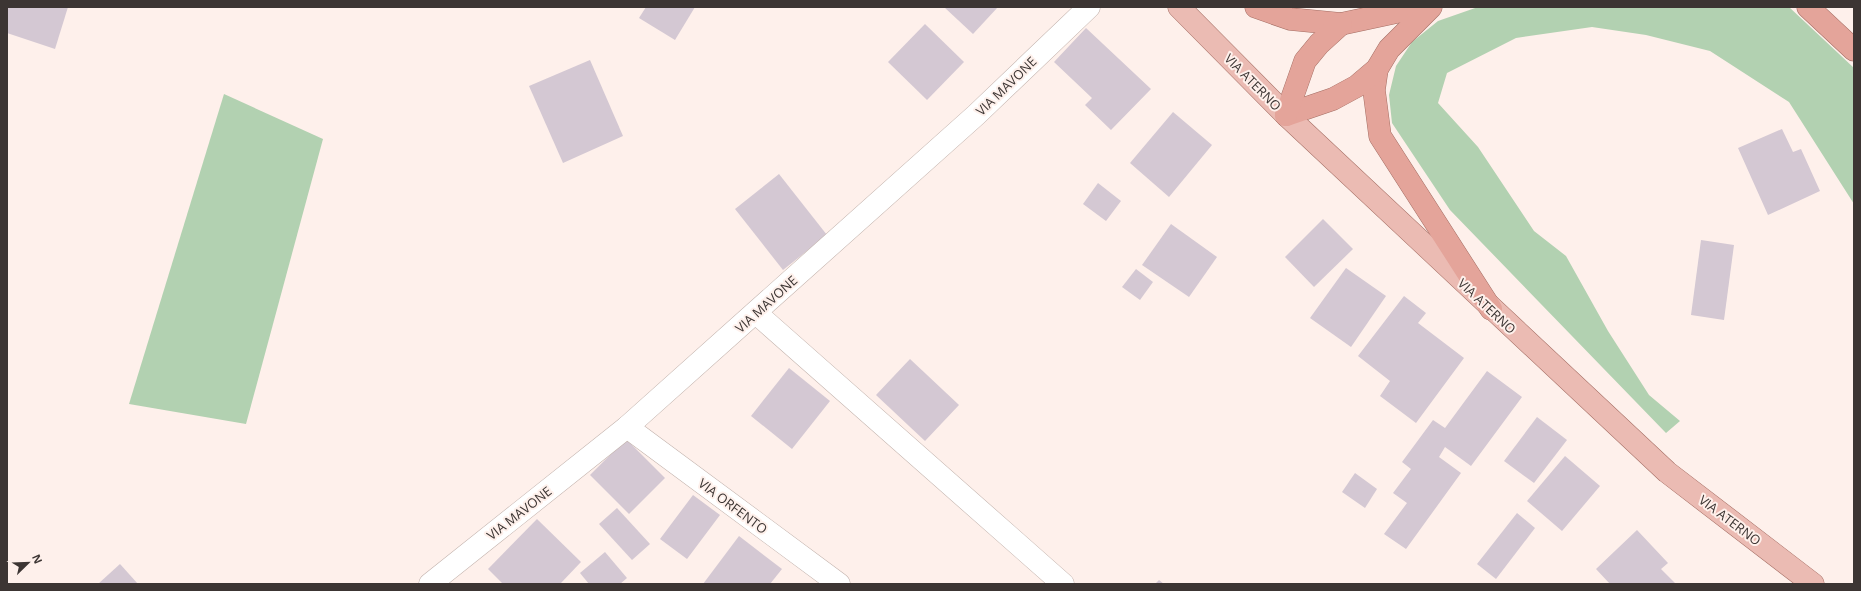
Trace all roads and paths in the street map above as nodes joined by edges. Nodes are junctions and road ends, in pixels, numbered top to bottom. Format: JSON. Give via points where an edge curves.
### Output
{"nodes":[{"id":1,"x":1088,"y":7,"type":"edge"},
{"id":2,"x":1179,"y":7,"type":"edge"},
{"id":3,"x":1256,"y":7,"type":"edge"},
{"id":4,"x":1420,"y":7,"type":"edge"},
{"id":5,"x":1431,"y":7,"type":"edge"},
{"id":6,"x":1808,"y":7,"type":"edge"},
{"id":7,"x":1341,"y":24,"type":"junction"},
{"id":8,"x":1854,"y":50,"type":"edge"},
{"id":9,"x":1377,"y":69,"type":"junction"},
{"id":10,"x":1286,"y":115,"type":"junction"},
{"id":11,"x":1491,"y":309,"type":"junction"},
{"id":12,"x":756,"y":313,"type":"junction"},
{"id":13,"x":627,"y":427,"type":"junction"},
{"id":14,"x":430,"y":584,"type":"edge"},
{"id":15,"x":839,"y":584,"type":"edge"},
{"id":16,"x":1063,"y":584,"type":"edge"},
{"id":17,"x":1813,"y":584,"type":"edge"}],
"edges":[{"from":1,"to":12,"type":"street","name":"VIA MAVONE","via":[[976,115]]},
{"from":2,"to":10,"type":"main road","name":"VIA ATERNO"},
{"from":3,"to":7,"type":"highway","via":[[1290,18]]},
{"from":4,"to":7,"type":"highway"},
{"from":5,"to":9,"type":"highway","via":[[1389,49]]},
{"from":6,"to":8,"type":"highway"},
{"from":7,"to":10,"type":"highway","via":[[1305,61]]},
{"from":9,"to":10,"type":"highway","via":[[1357,86],[1332,99]]},
{"from":9,"to":11,"type":"highway","via":[[1374,90],[1380,136]]},
{"from":10,"to":11,"type":"main road","name":"VIA ATERNO"},
{"from":11,"to":17,"type":"main road","name":"VIA ATERNO","via":[[1667,472]]},
{"from":12,"to":13,"type":"street","name":"VIA MAVONE"},
{"from":12,"to":16,"type":"street"},
{"from":13,"to":14,"type":"street","name":"VIA MAVONE"},
{"from":13,"to":15,"type":"street","name":"VIA ORFENTO"}]}
